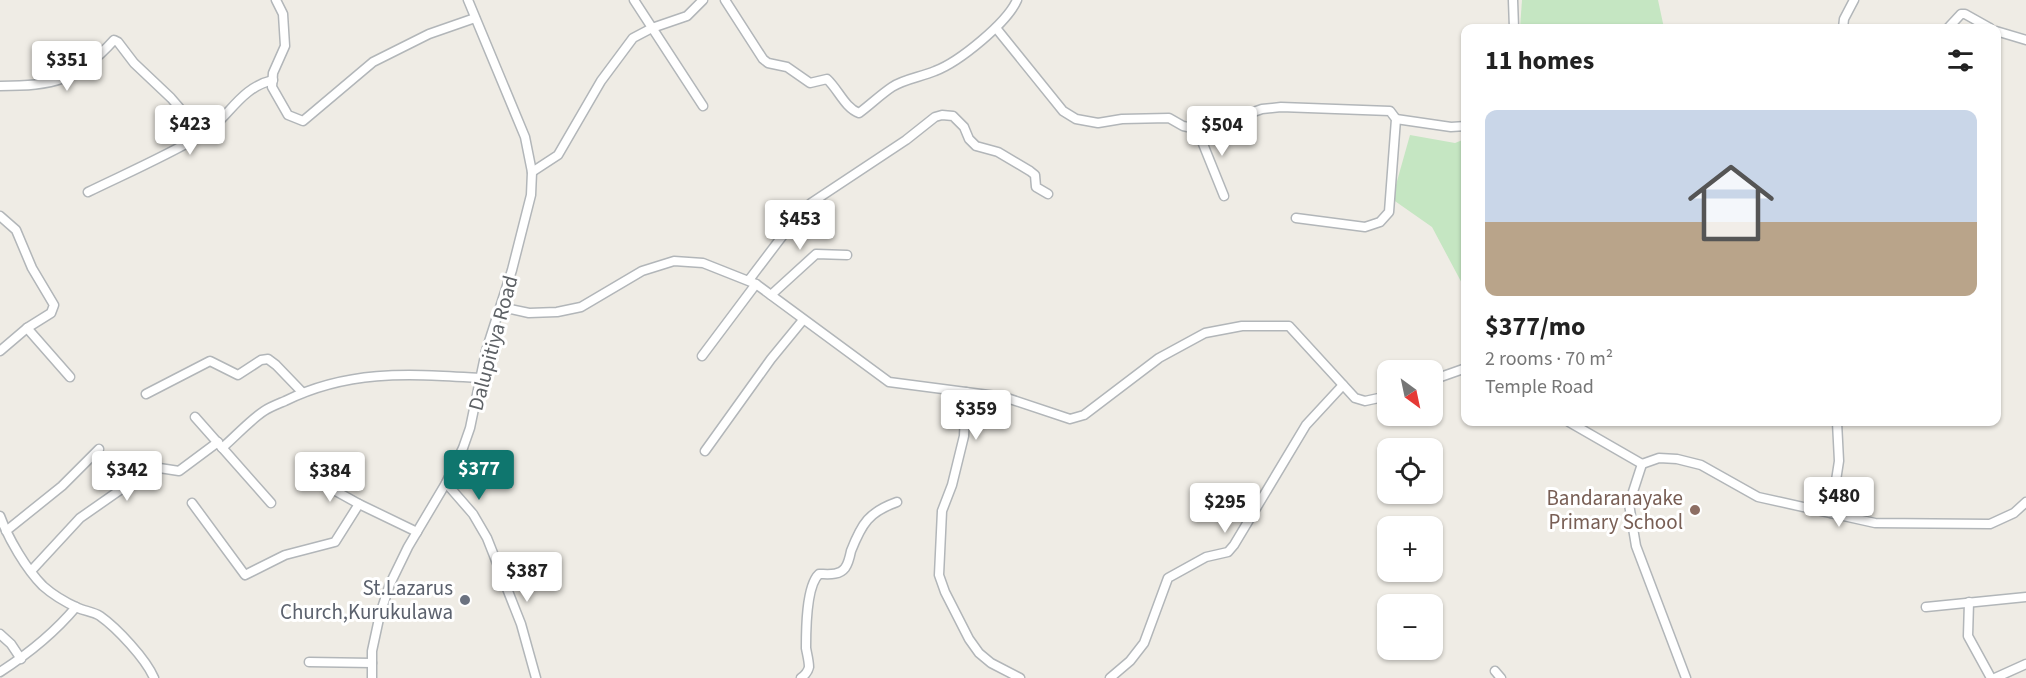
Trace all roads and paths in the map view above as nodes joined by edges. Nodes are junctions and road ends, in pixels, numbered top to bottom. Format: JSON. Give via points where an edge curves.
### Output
{"nodes":[{"id":1,"x":276,"y":0,"type":"edge"},
{"id":2,"x":468,"y":0,"type":"edge"},
{"id":3,"x":634,"y":0,"type":"edge"},
{"id":4,"x":703,"y":0,"type":"edge"},
{"id":5,"x":724,"y":0,"type":"edge"},
{"id":6,"x":1017,"y":0,"type":"edge"},
{"id":7,"x":1512,"y":0,"type":"edge"},
{"id":8,"x":1854,"y":0,"type":"edge"},
{"id":9,"x":475,"y":18,"type":"junction"},
{"id":10,"x":1514,"y":24,"type":"edge"},
{"id":11,"x":1844,"y":24,"type":"edge"},
{"id":12,"x":1952,"y":24,"type":"edge"},
{"id":13,"x":1983,"y":24,"type":"edge"},
{"id":14,"x":652,"y":27,"type":"junction"},
{"id":15,"x":996,"y":28,"type":"junction"},
{"id":16,"x":2001,"y":32,"type":"edge"},
{"id":17,"x":2026,"y":40,"type":"edge"},
{"id":18,"x":273,"y":80,"type":"junction"},
{"id":19,"x":0,"y":86,"type":"edge"},
{"id":20,"x":703,"y":106,"type":"dead end"},
{"id":21,"x":1396,"y":119,"type":"junction"},
{"id":22,"x":1461,"y":126,"type":"edge"},
{"id":23,"x":1197,"y":129,"type":"junction"},
{"id":24,"x":203,"y":135,"type":"junction"},
{"id":25,"x":532,"y":172,"type":"junction"},
{"id":26,"x":88,"y":192,"type":"dead end"},
{"id":27,"x":1048,"y":194,"type":"dead end"},
{"id":28,"x":1224,"y":196,"type":"dead end"},
{"id":29,"x":0,"y":216,"type":"edge"},
{"id":30,"x":1296,"y":218,"type":"dead end"},
{"id":31,"x":847,"y":255,"type":"dead end"},
{"id":32,"x":753,"y":282,"type":"junction"},
{"id":33,"x":771,"y":295,"type":"junction"},
{"id":34,"x":501,"y":307,"type":"junction"},
{"id":35,"x":803,"y":320,"type":"junction"},
{"id":36,"x":27,"y":328,"type":"junction"},
{"id":37,"x":0,"y":351,"type":"edge"},
{"id":38,"x":702,"y":356,"type":"dead end"},
{"id":39,"x":1461,"y":370,"type":"edge"},
{"id":40,"x":1443,"y":376,"type":"edge"},
{"id":41,"x":70,"y":377,"type":"dead end"},
{"id":42,"x":480,"y":378,"type":"junction"},
{"id":43,"x":1343,"y":385,"type":"junction"},
{"id":44,"x":302,"y":392,"type":"junction"},
{"id":45,"x":966,"y":392,"type":"junction"},
{"id":46,"x":146,"y":394,"type":"dead end"},
{"id":47,"x":1377,"y":398,"type":"edge"},
{"id":48,"x":195,"y":417,"type":"dead end"},
{"id":49,"x":1579,"y":426,"type":"edge"},
{"id":50,"x":1837,"y":426,"type":"edge"},
{"id":51,"x":220,"y":445,"type":"junction"},
{"id":52,"x":99,"y":449,"type":"dead end"},
{"id":53,"x":705,"y":451,"type":"dead end"},
{"id":54,"x":1642,"y":464,"type":"junction"},
{"id":55,"x":314,"y":479,"type":"dead end"},
{"id":56,"x":446,"y":483,"type":"junction"},
{"id":57,"x":897,"y":502,"type":"dead end"},
{"id":58,"x":2026,"y":502,"type":"edge"},
{"id":59,"x":192,"y":503,"type":"dead end"},
{"id":60,"x":271,"y":503,"type":"dead end"},
{"id":61,"x":358,"y":504,"type":"junction"},
{"id":62,"x":1831,"y":513,"type":"junction"},
{"id":63,"x":0,"y":516,"type":"edge"},
{"id":64,"x":6,"y":531,"type":"junction"},
{"id":65,"x":417,"y":532,"type":"junction"},
{"id":66,"x":31,"y":571,"type":"junction"},
{"id":67,"x":2026,"y":597,"type":"edge"},
{"id":68,"x":1969,"y":602,"type":"junction"},
{"id":69,"x":76,"y":607,"type":"junction"},
{"id":70,"x":1926,"y":607,"type":"dead end"},
{"id":71,"x":0,"y":634,"type":"edge"},
{"id":72,"x":21,"y":659,"type":"junction"},
{"id":73,"x":309,"y":662,"type":"dead end"},
{"id":74,"x":372,"y":663,"type":"junction"},
{"id":75,"x":2026,"y":664,"type":"edge"},
{"id":76,"x":0,"y":672,"type":"edge"},
{"id":77,"x":154,"y":678,"type":"edge"},
{"id":78,"x":372,"y":678,"type":"edge"},
{"id":79,"x":536,"y":678,"type":"edge"},
{"id":80,"x":801,"y":678,"type":"edge"},
{"id":81,"x":1020,"y":678,"type":"edge"},
{"id":82,"x":1110,"y":678,"type":"edge"},
{"id":83,"x":1686,"y":678,"type":"edge"},
{"id":84,"x":1993,"y":678,"type":"edge"}],
"edges":[{"from":1,"to":18,"type":"street","via":[[283,14],[285,46]]},
{"from":2,"to":9,"type":"street","name":"Dalupitiya Road"},
{"from":3,"to":14,"type":"street"},
{"from":4,"to":14,"type":"street","via":[[687,16]]},
{"from":5,"to":15,"type":"street","via":[[763,59],[788,67],[810,83],[827,79],[859,113],[893,86],[938,70]]},
{"from":6,"to":15,"type":"street"},
{"from":7,"to":10,"type":"street"},
{"from":8,"to":11,"type":"street"},
{"from":9,"to":18,"type":"street","via":[[429,34],[373,62],[303,121],[288,116]]},
{"from":9,"to":25,"type":"street","name":"Dalupitiya Road","via":[[520,120]]},
{"from":12,"to":13,"type":"street","via":[[1961,14]]},
{"from":14,"to":20,"type":"street"},
{"from":14,"to":25,"type":"street","via":[[633,38],[601,81],[558,155]]},
{"from":15,"to":23,"type":"street","via":[[1064,111],[1076,119],[1098,123],[1170,118]]},
{"from":16,"to":17,"type":"street"},
{"from":18,"to":24,"type":"street","via":[[244,94]]},
{"from":19,"to":24,"type":"street","via":[[57,82],[104,52],[114,40]]},
{"from":21,"to":22,"type":"street"},
{"from":21,"to":23,"type":"street","via":[[1390,111],[1281,107]]},
{"from":21,"to":30,"type":"street","via":[[1389,212],[1380,222],[1365,227]]},
{"from":23,"to":28,"type":"street"},
{"from":24,"to":26,"type":"street"},
{"from":25,"to":34,"type":"street","name":"Dalupitiya Road","via":[[522,235]]},
{"from":27,"to":32,"type":"street","via":[[1036,187],[1035,175],[1030,171],[998,152],[976,146],[953,116],[935,117],[811,203],[790,226]]},
{"from":29,"to":36,"type":"street","via":[[16,230],[54,305],[51,313]]},
{"from":31,"to":33,"type":"street","via":[[816,254]]},
{"from":32,"to":33,"type":"street"},
{"from":32,"to":34,"type":"street","via":[[703,263],[674,261],[642,271],[582,307],[529,313]]},
{"from":32,"to":38,"type":"street"},
{"from":33,"to":35,"type":"street"},
{"from":34,"to":42,"type":"street","name":"Dalupitiya Road"},
{"from":35,"to":45,"type":"street","via":[[889,382]]},
{"from":35,"to":53,"type":"street"},
{"from":36,"to":37,"type":"street"},
{"from":36,"to":41,"type":"street"},
{"from":39,"to":40,"type":"street"},
{"from":42,"to":44,"type":"street","via":[[369,376]]},
{"from":42,"to":56,"type":"street","name":"Dalupitiya Road","via":[[464,448]]},
{"from":43,"to":45,"type":"street","via":[[1289,326],[1242,326],[1206,333],[1160,358],[1084,415],[1070,420],[1004,397]]},
{"from":43,"to":47,"type":"street","via":[[1355,398]]},
{"from":43,"to":82,"type":"street","via":[[1306,425],[1228,552],[1206,557],[1168,578],[1144,643]]},
{"from":44,"to":46,"type":"street","via":[[268,359],[238,375],[210,361]]},
{"from":44,"to":51,"type":"street","via":[[264,411]]},
{"from":45,"to":81,"type":"street","via":[[964,436],[942,511],[939,575],[979,653]]},
{"from":48,"to":51,"type":"street"},
{"from":49,"to":54,"type":"street"},
{"from":50,"to":62,"type":"street","via":[[1839,461]]},
{"from":51,"to":60,"type":"street"},
{"from":51,"to":66,"type":"street","via":[[179,471],[153,467],[80,519]]},
{"from":52,"to":64,"type":"street","via":[[62,486]]},
{"from":54,"to":62,"type":"street","via":[[1659,458],[1701,465],[1758,497]]},
{"from":54,"to":83,"type":"street","via":[[1629,504],[1636,546]]},
{"from":55,"to":61,"type":"street"},
{"from":56,"to":65,"type":"street","name":"Dalupitiya Road"},
{"from":56,"to":79,"type":"street","via":[[487,537]]},
{"from":57,"to":80,"type":"street","via":[[879,508],[868,518],[845,569],[836,574],[819,574],[814,579],[808,607],[809,668]]},
{"from":58,"to":62,"type":"street","via":[[2014,513],[1990,524],[1875,523]]},
{"from":59,"to":61,"type":"street","via":[[245,575],[285,555],[335,542]]},
{"from":61,"to":65,"type":"street"},
{"from":63,"to":64,"type":"street"},
{"from":64,"to":66,"type":"street"},
{"from":65,"to":74,"type":"street","name":"Dalupitiya Road","via":[[383,604]]},
{"from":66,"to":69,"type":"street","via":[[44,586]]},
{"from":67,"to":68,"type":"street"},
{"from":68,"to":70,"type":"street"},
{"from":68,"to":84,"type":"street","via":[[1968,636]]},
{"from":69,"to":72,"type":"street"},
{"from":69,"to":77,"type":"street","via":[[99,616],[123,638]]},
{"from":71,"to":72,"type":"street"},
{"from":72,"to":76,"type":"street"},
{"from":73,"to":74,"type":"street"},
{"from":74,"to":78,"type":"street","name":"Dalupitiya Road"},
{"from":75,"to":84,"type":"street"}]}
